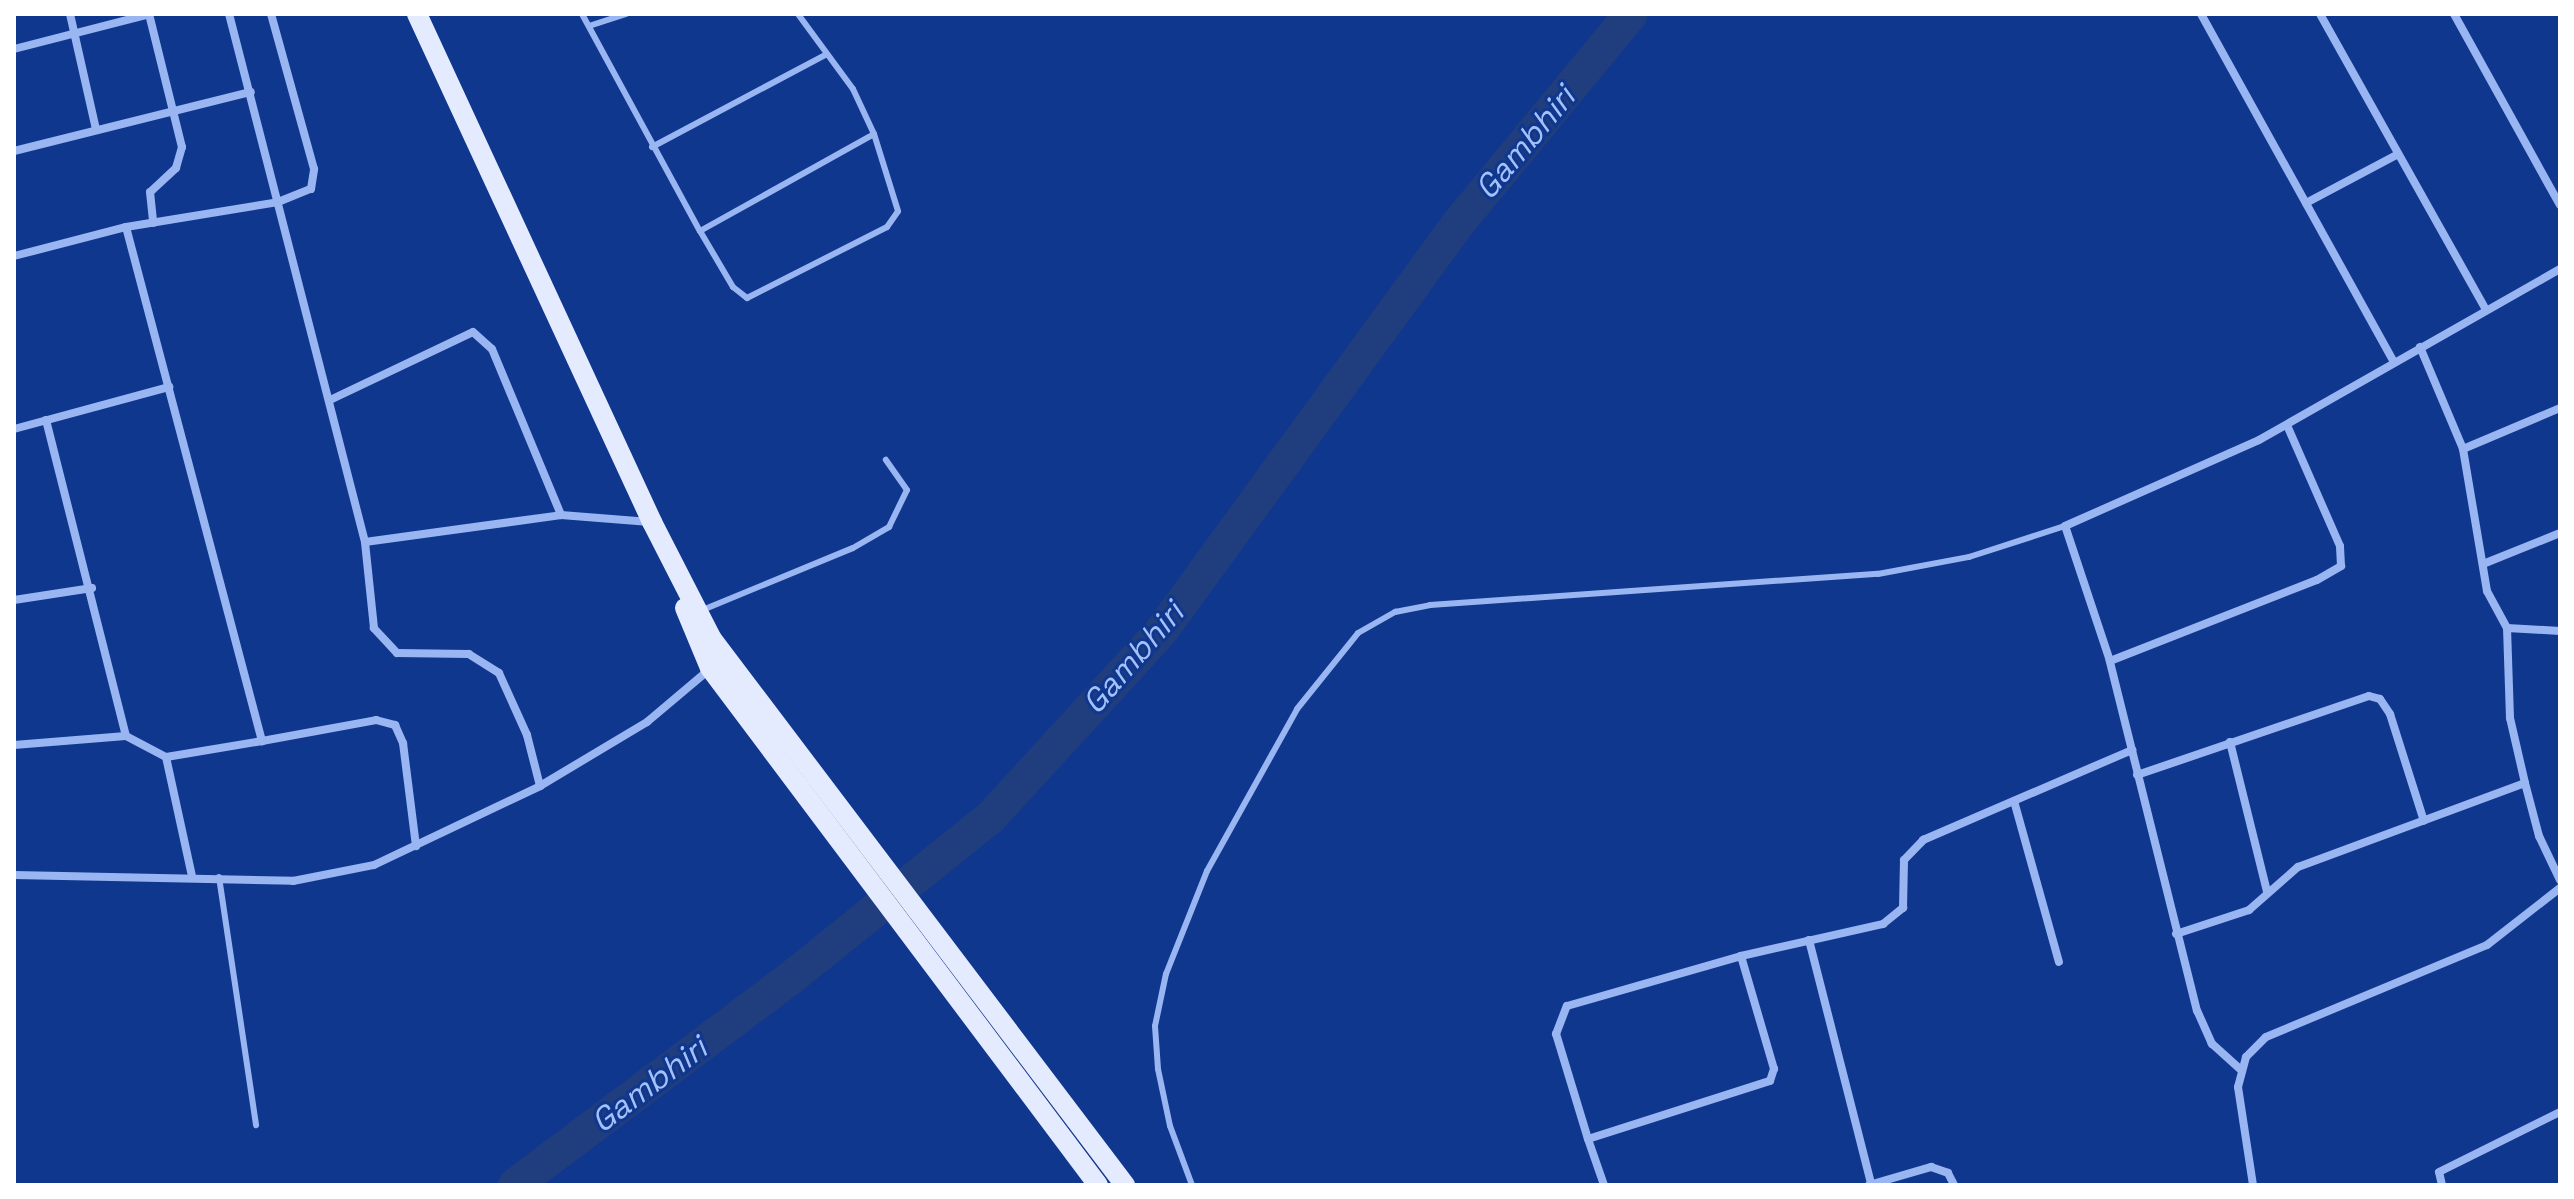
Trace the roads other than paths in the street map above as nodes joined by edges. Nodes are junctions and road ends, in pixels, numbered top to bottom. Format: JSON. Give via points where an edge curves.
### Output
{"nodes":[{"id":1,"x":70,"y":14,"type":"edge"},
{"id":2,"x":149,"y":14,"type":"edge"},
{"id":3,"x":229,"y":14,"type":"edge"},
{"id":4,"x":271,"y":14,"type":"edge"},
{"id":5,"x":417,"y":14,"type":"edge"},
{"id":6,"x":582,"y":14,"type":"edge"},
{"id":7,"x":626,"y":14,"type":"edge"},
{"id":8,"x":798,"y":14,"type":"edge"},
{"id":9,"x":2201,"y":14,"type":"edge"},
{"id":10,"x":2320,"y":14,"type":"edge"},
{"id":11,"x":2454,"y":14,"type":"edge"},
{"id":12,"x":124,"y":17,"type":"edge"},
{"id":13,"x":589,"y":26,"type":"junction"},
{"id":14,"x":76,"y":35,"type":"junction"},
{"id":15,"x":14,"y":49,"type":"edge"},
{"id":16,"x":827,"y":54,"type":"junction"},
{"id":17,"x":251,"y":92,"type":"junction"},
{"id":18,"x":174,"y":111,"type":"junction"},
{"id":19,"x":96,"y":129,"type":"junction"},
{"id":20,"x":874,"y":134,"type":"junction"},
{"id":21,"x":652,"y":147,"type":"junction"},
{"id":22,"x":14,"y":151,"type":"edge"},
{"id":23,"x":2398,"y":154,"type":"junction"},
{"id":24,"x":278,"y":202,"type":"junction"},
{"id":25,"x":2306,"y":203,"type":"junction"},
{"id":26,"x":2560,"y":205,"type":"edge"},
{"id":27,"x":153,"y":223,"type":"junction"},
{"id":28,"x":126,"y":227,"type":"junction"},
{"id":29,"x":700,"y":231,"type":"junction"},
{"id":30,"x":14,"y":256,"type":"edge"},
{"id":31,"x":2560,"y":269,"type":"edge"},
{"id":32,"x":2486,"y":310,"type":"junction"},
{"id":33,"x":2420,"y":347,"type":"junction"},
{"id":34,"x":2394,"y":362,"type":"junction"},
{"id":35,"x":169,"y":387,"type":"junction"},
{"id":36,"x":330,"y":400,"type":"junction"},
{"id":37,"x":2560,"y":408,"type":"edge"},
{"id":38,"x":46,"y":420,"type":"junction"},
{"id":39,"x":2287,"y":425,"type":"junction"},
{"id":40,"x":14,"y":429,"type":"edge"},
{"id":41,"x":2463,"y":449,"type":"junction"},
{"id":42,"x":886,"y":460,"type":"dead end"},
{"id":43,"x":561,"y":515,"type":"junction"},
{"id":44,"x":652,"y":522,"type":"junction"},
{"id":45,"x":2065,"y":526,"type":"junction"},
{"id":46,"x":2560,"y":533,"type":"edge"},
{"id":47,"x":365,"y":542,"type":"junction"},
{"id":48,"x":2483,"y":564,"type":"junction"},
{"id":49,"x":92,"y":588,"type":"junction"},
{"id":50,"x":14,"y":600,"type":"edge"},
{"id":51,"x":692,"y":604,"type":"junction"},
{"id":52,"x":2507,"y":628,"type":"junction"},
{"id":53,"x":2560,"y":631,"type":"edge"},
{"id":54,"x":2110,"y":661,"type":"junction"},
{"id":55,"x":710,"y":668,"type":"junction"},
{"id":56,"x":126,"y":736,"type":"junction"},
{"id":57,"x":262,"y":741,"type":"junction"},
{"id":58,"x":2230,"y":742,"type":"junction"},
{"id":59,"x":14,"y":745,"type":"edge"},
{"id":60,"x":2132,"y":750,"type":"junction"},
{"id":61,"x":166,"y":757,"type":"junction"},
{"id":62,"x":2137,"y":775,"type":"junction"},
{"id":63,"x":2525,"y":783,"type":"junction"},
{"id":64,"x":540,"y":786,"type":"junction"},
{"id":65,"x":2014,"y":801,"type":"junction"},
{"id":66,"x":2424,"y":821,"type":"junction"},
{"id":67,"x":416,"y":846,"type":"junction"},
{"id":68,"x":14,"y":875,"type":"edge"},
{"id":69,"x":192,"y":876,"type":"junction"},
{"id":70,"x":219,"y":877,"type":"junction"},
{"id":71,"x":2560,"y":880,"type":"edge"},
{"id":72,"x":2560,"y":888,"type":"edge"},
{"id":73,"x":2267,"y":891,"type":"junction"},
{"id":74,"x":2176,"y":934,"type":"junction"},
{"id":75,"x":1809,"y":940,"type":"junction"},
{"id":76,"x":1741,"y":956,"type":"junction"},
{"id":77,"x":2059,"y":962,"type":"dead end"},
{"id":78,"x":2240,"y":1069,"type":"junction"},
{"id":79,"x":2560,"y":1112,"type":"edge"},
{"id":80,"x":256,"y":1125,"type":"dead end"},
{"id":81,"x":1588,"y":1139,"type":"junction"},
{"id":82,"x":1098,"y":1185,"type":"edge"},
{"id":83,"x":1125,"y":1185,"type":"edge"},
{"id":84,"x":1192,"y":1185,"type":"edge"},
{"id":85,"x":1604,"y":1185,"type":"edge"},
{"id":86,"x":1870,"y":1185,"type":"edge"},
{"id":87,"x":1954,"y":1185,"type":"edge"},
{"id":88,"x":2253,"y":1185,"type":"edge"},
{"id":89,"x":2442,"y":1185,"type":"edge"}],
"edges":[{"from":1,"to":14,"type":"street"},
{"from":2,"to":12,"type":"street"},
{"from":2,"to":18,"type":"street"},
{"from":3,"to":17,"type":"street"},
{"from":4,"to":24,"type":"street","via":[[315,180],[304,194]]},
{"from":5,"to":44,"type":"main road"},
{"from":6,"to":13,"type":"lane"},
{"from":7,"to":13,"type":"lane"},
{"from":8,"to":16,"type":"lane"},
{"from":9,"to":25,"type":"street"},
{"from":10,"to":23,"type":"street"},
{"from":11,"to":26,"type":"street"},
{"from":12,"to":14,"type":"street"},
{"from":13,"to":21,"type":"lane"},
{"from":14,"to":15,"type":"street"},
{"from":14,"to":19,"type":"street"},
{"from":16,"to":20,"type":"lane","via":[[853,89]]},
{"from":16,"to":21,"type":"lane"},
{"from":17,"to":18,"type":"street"},
{"from":17,"to":24,"type":"street"},
{"from":18,"to":19,"type":"street"},
{"from":18,"to":27,"type":"street","via":[[181,157],[150,192]]},
{"from":19,"to":22,"type":"street"},
{"from":20,"to":29,"type":"lane"},
{"from":20,"to":29,"type":"lane","via":[[898,211],[887,227],[747,298],[733,287]]},
{"from":21,"to":29,"type":"lane"},
{"from":23,"to":25,"type":"street"},
{"from":23,"to":32,"type":"street"},
{"from":24,"to":27,"type":"street"},
{"from":24,"to":36,"type":"street"},
{"from":25,"to":34,"type":"street"},
{"from":27,"to":28,"type":"street"},
{"from":28,"to":30,"type":"street"},
{"from":28,"to":35,"type":"street"},
{"from":31,"to":32,"type":"street"},
{"from":32,"to":33,"type":"street"},
{"from":33,"to":34,"type":"street"},
{"from":33,"to":41,"type":"street"},
{"from":34,"to":39,"type":"street"},
{"from":35,"to":38,"type":"street"},
{"from":35,"to":57,"type":"street"},
{"from":36,"to":43,"type":"street","via":[[473,332],[492,349]]},
{"from":36,"to":47,"type":"street"},
{"from":37,"to":41,"type":"street"},
{"from":38,"to":40,"type":"street"},
{"from":38,"to":49,"type":"street"},
{"from":39,"to":45,"type":"street"},
{"from":39,"to":54,"type":"street","via":[[2340,546],[2341,566]]},
{"from":41,"to":48,"type":"street"},
{"from":42,"to":51,"type":"lane","via":[[907,490],[889,527],[853,548]]},
{"from":43,"to":44,"type":"street"},
{"from":43,"to":47,"type":"street"},
{"from":44,"to":51,"type":"main road"},
{"from":45,"to":54,"type":"street"},
{"from":45,"to":84,"type":"lane","via":[[1969,557],[1878,574],[1430,605],[1395,612],[1358,633],[1297,709],[1207,871],[1166,974],[1155,1026],[1158,1069],[1170,1126]]},
{"from":46,"to":48,"type":"street"},
{"from":47,"to":64,"type":"street","via":[[371,614],[382,640],[397,653],[413,656],[469,654],[499,673],[527,735]]},
{"from":48,"to":52,"type":"street","via":[[2487,591]]},
{"from":49,"to":50,"type":"street"},
{"from":49,"to":56,"type":"street"},
{"from":51,"to":55,"type":"main road","via":[[686,619]]},
{"from":51,"to":83,"type":"main road","via":[[736,677]]},
{"from":52,"to":53,"type":"street"},
{"from":52,"to":63,"type":"street","via":[[2510,718]]},
{"from":54,"to":60,"type":"street"},
{"from":55,"to":64,"type":"street","via":[[647,722]]},
{"from":55,"to":82,"type":"main road"},
{"from":56,"to":59,"type":"street"},
{"from":56,"to":61,"type":"street"},
{"from":57,"to":61,"type":"street"},
{"from":57,"to":67,"type":"street","via":[[376,720],[395,725],[403,743]]},
{"from":58,"to":62,"type":"street"},
{"from":58,"to":66,"type":"street","via":[[2352,698],[2380,699],[2390,714]]},
{"from":58,"to":73,"type":"street"},
{"from":60,"to":62,"type":"street"},
{"from":60,"to":65,"type":"street"},
{"from":61,"to":69,"type":"street"},
{"from":62,"to":74,"type":"street"},
{"from":63,"to":66,"type":"street"},
{"from":63,"to":71,"type":"street","via":[[2539,836]]},
{"from":64,"to":67,"type":"street"},
{"from":65,"to":75,"type":"street","via":[[1910,849],[1904,860],[1903,908],[1894,918]]},
{"from":65,"to":77,"type":"street"},
{"from":66,"to":73,"type":"street","via":[[2298,867]]},
{"from":67,"to":70,"type":"street","via":[[374,865],[293,881]]},
{"from":68,"to":69,"type":"street"},
{"from":69,"to":70,"type":"street"},
{"from":70,"to":80,"type":"lane"},
{"from":72,"to":78,"type":"street","via":[[2487,945],[2266,1037]]},
{"from":73,"to":74,"type":"street","via":[[2249,910]]},
{"from":74,"to":78,"type":"street","via":[[2203,1030],[2221,1055]]},
{"from":75,"to":76,"type":"street"},
{"from":75,"to":86,"type":"street"},
{"from":76,"to":81,"type":"street","via":[[1770,1054],[1770,1081]]},
{"from":76,"to":81,"type":"street","via":[[1567,1006],[1556,1034]]},
{"from":78,"to":88,"type":"street"},
{"from":79,"to":89,"type":"street","via":[[2439,1172]]},
{"from":81,"to":85,"type":"street"},
{"from":86,"to":87,"type":"street","via":[[1931,1167],[1948,1173]]}]}
